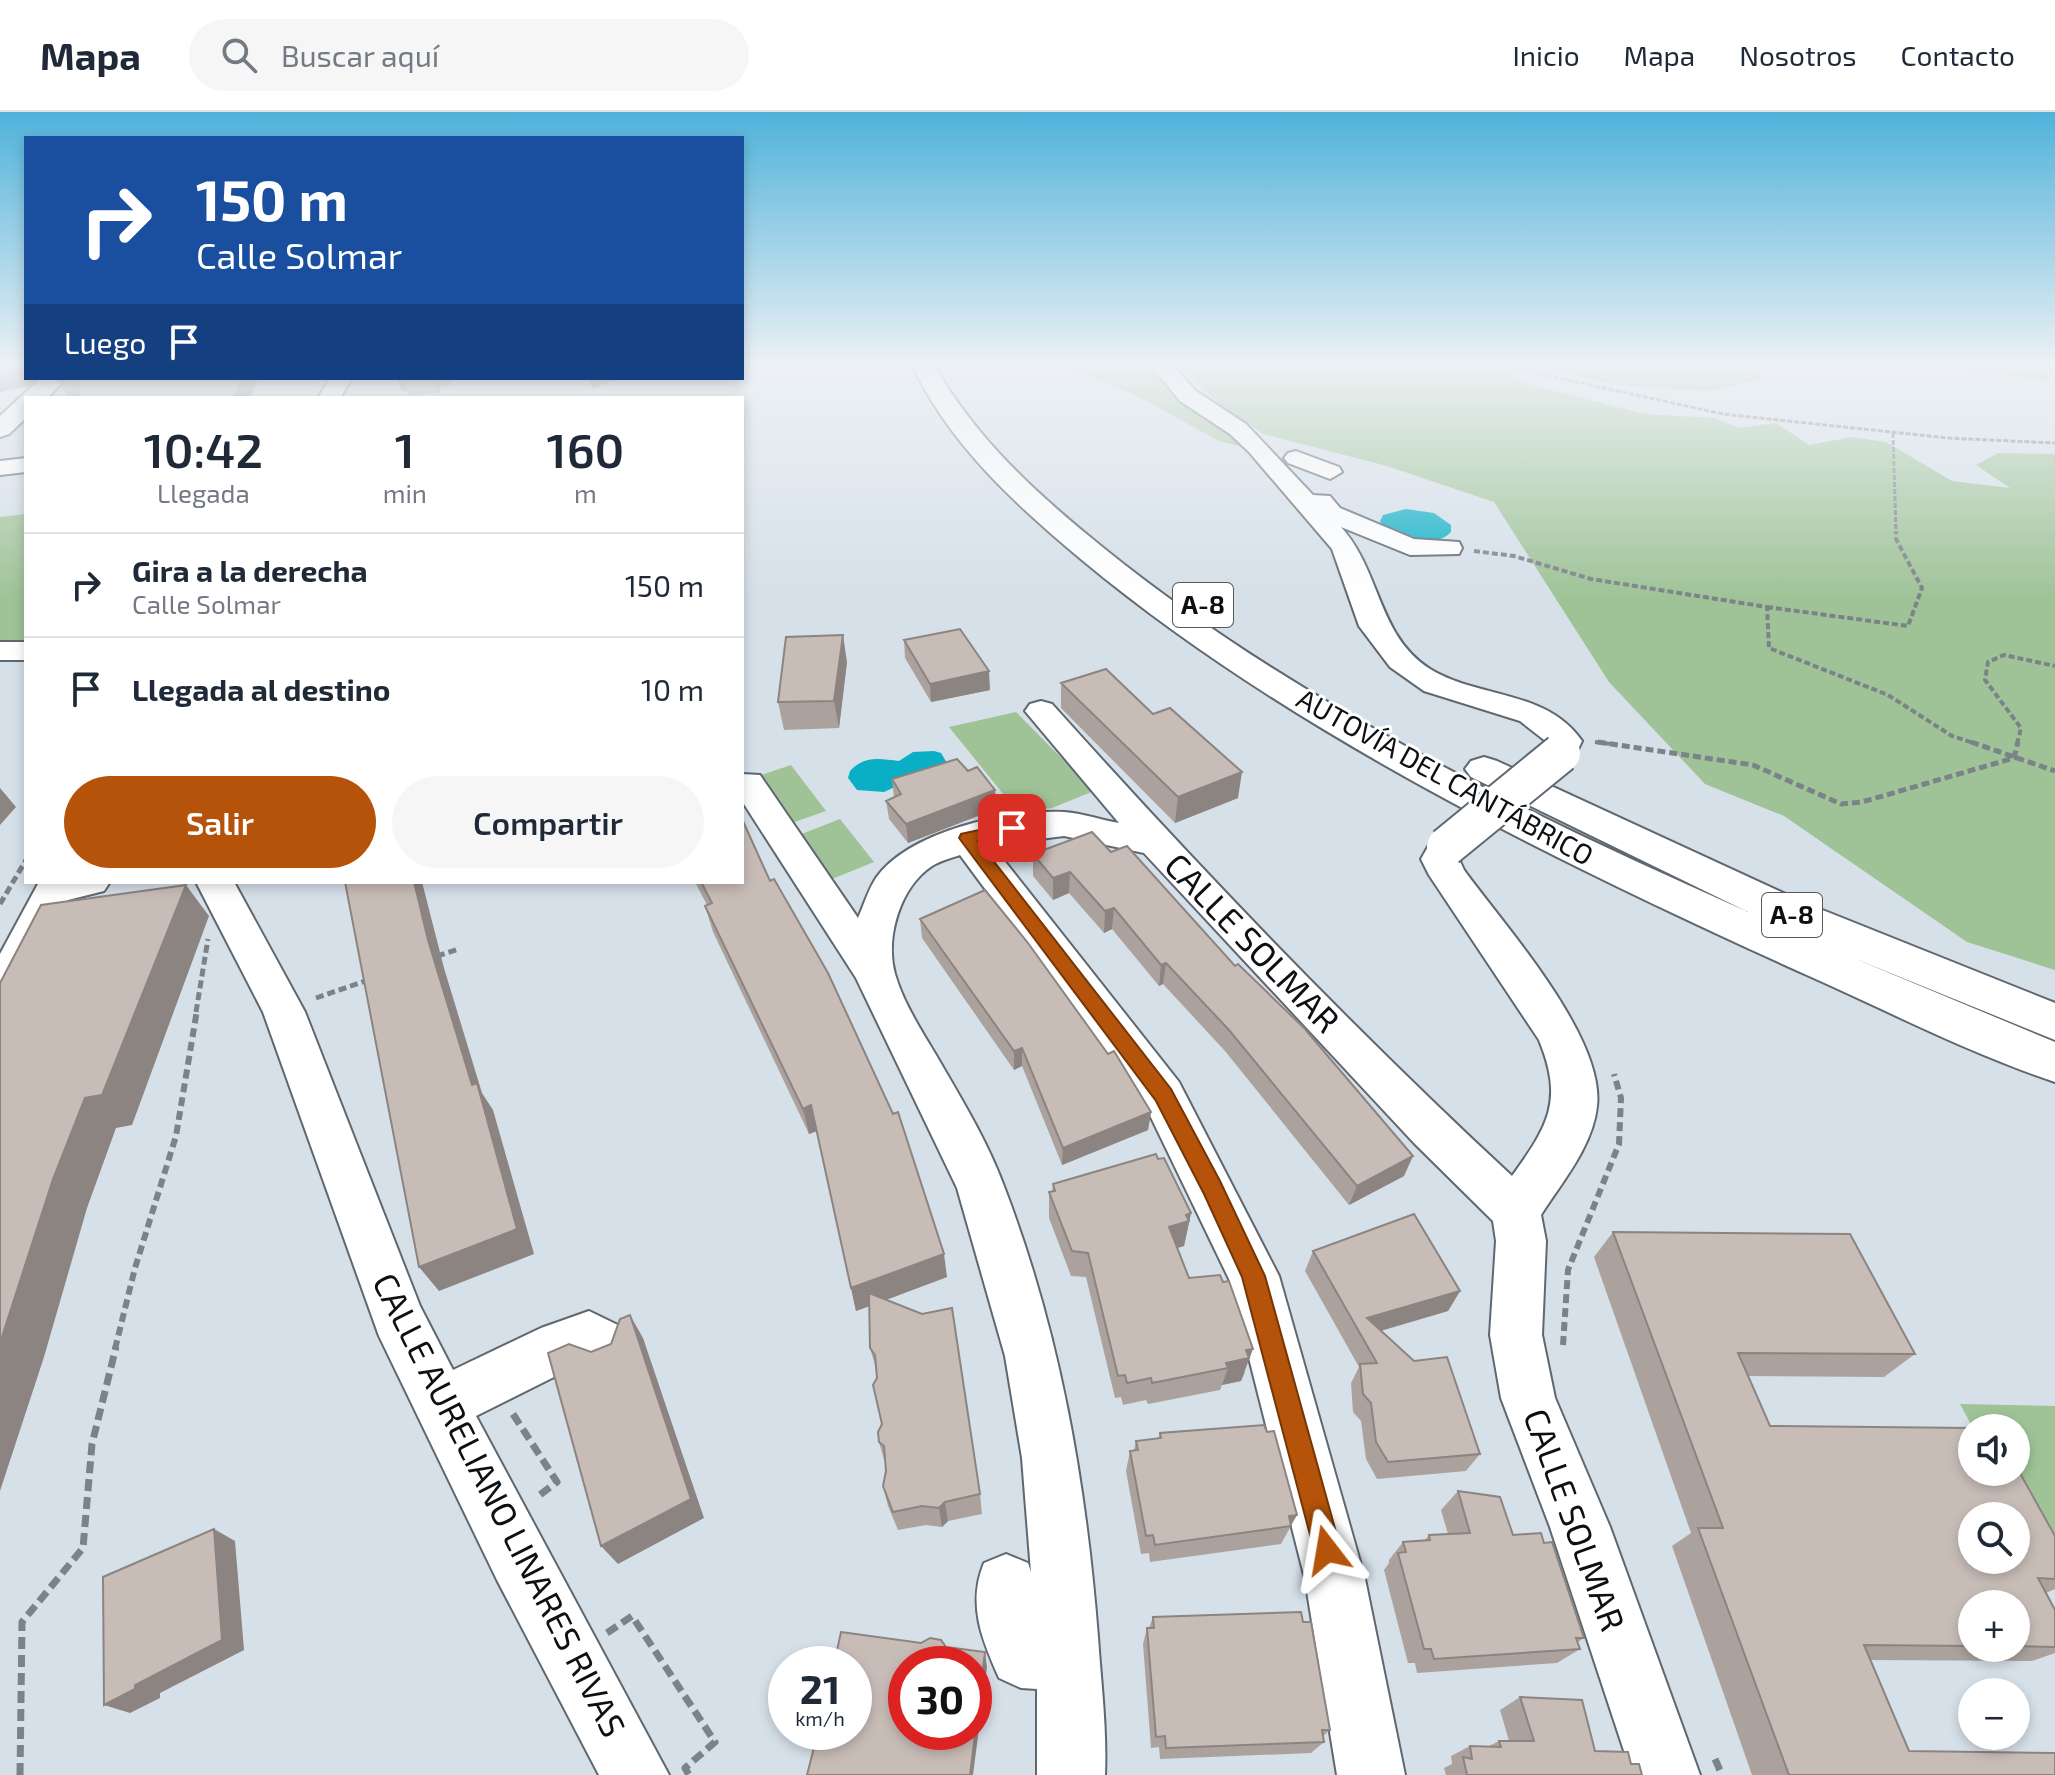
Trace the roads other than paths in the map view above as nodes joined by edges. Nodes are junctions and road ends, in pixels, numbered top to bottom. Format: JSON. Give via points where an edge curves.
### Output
{"nodes":[{"id":1,"x":974,"y":443,"type":"edge"},
{"id":2,"x":1009,"y":443,"type":"edge"},
{"id":3,"x":1252,"y":443,"type":"edge"},
{"id":4,"x":1257,"y":447,"type":"junction"},
{"id":5,"x":1296,"y":458,"type":"junction"},
{"id":6,"x":24,"y":465,"type":"edge"},
{"id":7,"x":0,"y":468,"type":"edge"},
{"id":8,"x":1330,"y":472,"type":"dead end"},
{"id":9,"x":1373,"y":504,"type":"dead end"},
{"id":10,"x":1331,"y":513,"type":"junction"},
{"id":11,"x":1449,"y":548,"type":"road end"},
{"id":12,"x":0,"y":651,"type":"edge"},
{"id":13,"x":24,"y":651,"type":"edge"},
{"id":14,"x":1041,"y":711,"type":"dead end"},
{"id":15,"x":748,"y":783,"type":"dead end"},
{"id":16,"x":967,"y":838,"type":"junction"},
{"id":17,"x":1156,"y":843,"type":"junction"},
{"id":18,"x":68,"y":884,"type":"edge"},
{"id":19,"x":220,"y":894,"type":"edge"},
{"id":20,"x":874,"y":973,"type":"junction"},
{"id":21,"x":0,"y":992,"type":"edge"},
{"id":22,"x":2055,"y":1022,"type":"edge"},
{"id":23,"x":2055,"y":1063,"type":"edge"},
{"id":24,"x":1516,"y":1211,"type":"junction"},
{"id":25,"x":605,"y":1346,"type":"edge"},
{"id":26,"x":442,"y":1404,"type":"junction"},
{"id":27,"x":1006,"y":1585,"type":"dead end"},
{"id":28,"x":1068,"y":1660,"type":"junction"},
{"id":29,"x":1688,"y":1760,"type":"edge"},
{"id":30,"x":635,"y":1775,"type":"edge"},
{"id":31,"x":1071,"y":1775,"type":"edge"},
{"id":32,"x":1371,"y":1775,"type":"edge"}],
"edges":[{"from":1,"to":23,"type":"highway","name":"AUTOVÍA DEL CANTÁBRICO","number":"A-8","via":[[998,471],[1114,573],[1249,668],[1447,784],[1562,845],[1774,944]]},
{"from":2,"to":22,"type":"highway","name":"AUTOVÍA DEL CANTÁBRICO","number":"A-8","via":[[1061,494],[1201,603],[1475,765],[1790,914]]},
{"from":3,"to":4,"type":"street"},
{"from":4,"to":5,"type":"street"},
{"from":4,"to":24,"type":"street","bridge":true,"via":[[1355,560],[1366,610],[1397,656],[1439,687],[1509,703],[1551,723],[1563,747],[1446,847],[1440,859],[1572,1060],[1577,1093],[1571,1131]]},
{"from":5,"to":8,"type":"street"},
{"from":5,"to":10,"type":"street","via":[[1296,470]]},
{"from":6,"to":7,"type":"street"},
{"from":9,"to":10,"type":"street"},
{"from":10,"to":11,"type":"street","via":[[1416,553]]},
{"from":12,"to":13,"type":"street"},
{"from":14,"to":17,"type":"street"},
{"from":15,"to":20,"type":"street"},
{"from":16,"to":17,"type":"street","name":"CALLE SOLMAR","via":[[1064,824]]},
{"from":16,"to":20,"type":"street","name":"CALLE SOLMAR","via":[[919,857],[891,885],[874,927]]},
{"from":16,"to":32,"type":"street","via":[[1163,1095],[1254,1276],[1335,1579]]},
{"from":17,"to":24,"type":"street","name":"CALLE SOLMAR","via":[[1430,1129]]},
{"from":18,"to":21,"type":"street"},
{"from":19,"to":26,"type":"street","name":"CALLE AURELIANO LINARES RIVAS","via":[[284,1012],[398,1318]]},
{"from":20,"to":28,"type":"street","name":"CALLE SOLMAR","via":[[955,1129],[1005,1256],[1032,1356],[1050,1458]]},
{"from":24,"to":29,"type":"street","name":"CALLE SOLMAR","via":[[1521,1241],[1516,1335],[1528,1398],[1580,1527]]},
{"from":25,"to":26,"type":"street","via":[[589,1337],[560,1346]]},
{"from":26,"to":30,"type":"street","name":"CALLE AURELIANO LINARES RIVAS","via":[[518,1559]]},
{"from":27,"to":28,"type":"street","via":[[1010,1631],[1021,1656]]},
{"from":28,"to":31,"type":"street","name":"CALLE SOLMAR"}]}
